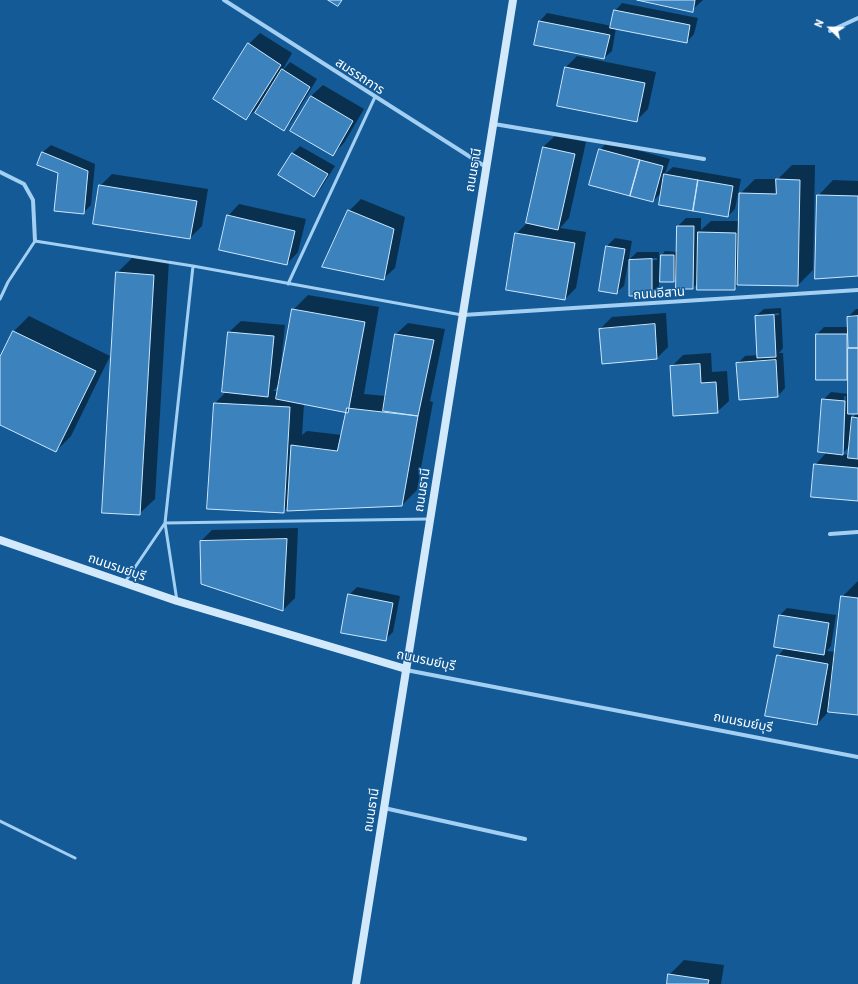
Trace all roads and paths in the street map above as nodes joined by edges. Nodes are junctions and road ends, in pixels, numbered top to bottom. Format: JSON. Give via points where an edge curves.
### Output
{"nodes":[{"id":1,"x":224,"y":0,"type":"edge"},
{"id":2,"x":513,"y":0,"type":"edge"},
{"id":3,"x":858,"y":18,"type":"edge"},
{"id":4,"x":830,"y":31,"type":"dead end"},
{"id":5,"x":375,"y":97,"type":"junction"},
{"id":6,"x":494,"y":124,"type":"junction"},
{"id":7,"x":704,"y":159,"type":"dead end"},
{"id":8,"x":486,"y":167,"type":"junction"},
{"id":9,"x":0,"y":172,"type":"edge"},
{"id":10,"x":35,"y":241,"type":"junction"},
{"id":11,"x":193,"y":266,"type":"junction"},
{"id":12,"x":288,"y":284,"type":"junction"},
{"id":13,"x":858,"y":290,"type":"edge"},
{"id":14,"x":0,"y":299,"type":"edge"},
{"id":15,"x":462,"y":315,"type":"junction"},
{"id":16,"x":430,"y":519,"type":"junction"},
{"id":17,"x":165,"y":523,"type":"junction"},
{"id":18,"x":858,"y":532,"type":"edge"},
{"id":19,"x":830,"y":534,"type":"dead end"},
{"id":20,"x":0,"y":540,"type":"edge"},
{"id":21,"x":125,"y":582,"type":"junction"},
{"id":22,"x":178,"y":600,"type":"junction"},
{"id":23,"x":406,"y":670,"type":"junction"},
{"id":24,"x":858,"y":757,"type":"edge"},
{"id":25,"x":384,"y":808,"type":"junction"},
{"id":26,"x":0,"y":821,"type":"edge"},
{"id":27,"x":525,"y":839,"type":"dead end"},
{"id":28,"x":75,"y":858,"type":"dead end"},
{"id":29,"x":356,"y":984,"type":"edge"}],
"edges":[{"from":1,"to":5,"type":"street","name":"สมรรถการ"},
{"from":2,"to":6,"type":"street","name":"ถนนธานี"},
{"from":3,"to":4,"type":"street"},
{"from":5,"to":8,"type":"street","name":"สมรรถการ"},
{"from":5,"to":12,"type":"lane"},
{"from":6,"to":7,"type":"street"},
{"from":6,"to":8,"type":"street","name":"ถนนธานี"},
{"from":8,"to":15,"type":"street","name":"ถนนธานี"},
{"from":9,"to":10,"type":"street","via":[[24,184],[33,200]]},
{"from":10,"to":11,"type":"lane"},
{"from":10,"to":14,"type":"lane"},
{"from":11,"to":12,"type":"lane"},
{"from":11,"to":17,"type":"lane"},
{"from":12,"to":15,"type":"lane"},
{"from":13,"to":15,"type":"street","name":"ถนนอีสาน"},
{"from":15,"to":16,"type":"street","name":"ถนนธานี"},
{"from":16,"to":17,"type":"lane"},
{"from":16,"to":23,"type":"street","name":"ถนนธานี"},
{"from":17,"to":21,"type":"lane"},
{"from":17,"to":22,"type":"lane"},
{"from":18,"to":19,"type":"street"},
{"from":20,"to":21,"type":"street","name":"ถนนรมย์บุรี"},
{"from":21,"to":22,"type":"street","name":"ถนนรมย์บุรี"},
{"from":22,"to":23,"type":"street","name":"ถนนรมย์บุรี"},
{"from":23,"to":24,"type":"street","name":"ถนนรมย์บุรี"},
{"from":23,"to":25,"type":"street","name":"ถนนธานี"},
{"from":25,"to":27,"type":"street"},
{"from":25,"to":29,"type":"street","name":"ถนนธานี"},
{"from":26,"to":28,"type":"lane"}]}
